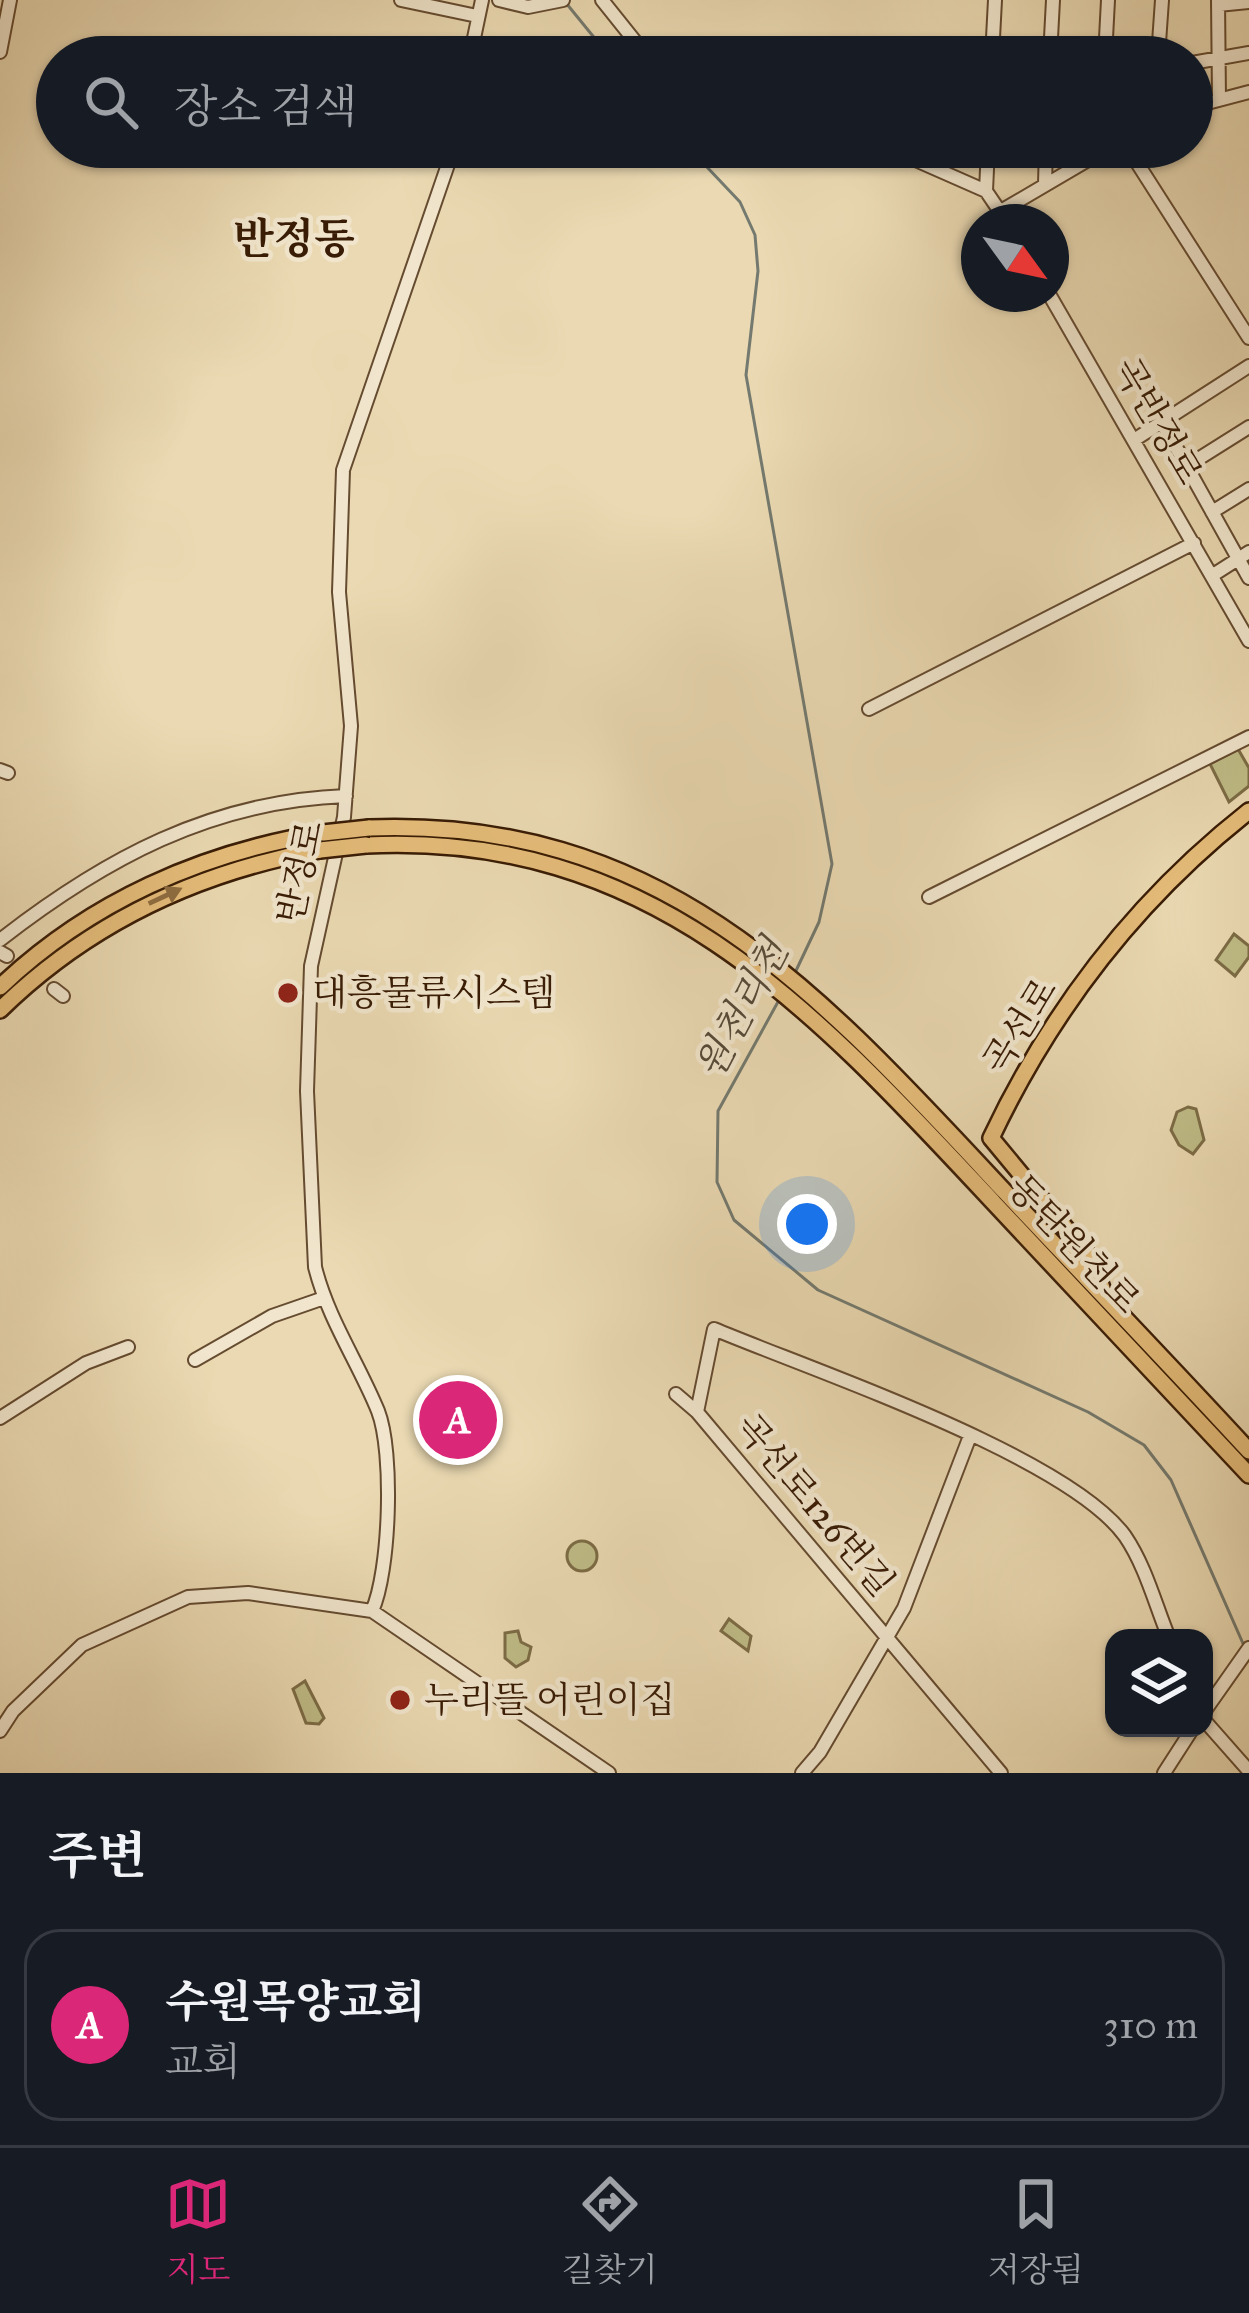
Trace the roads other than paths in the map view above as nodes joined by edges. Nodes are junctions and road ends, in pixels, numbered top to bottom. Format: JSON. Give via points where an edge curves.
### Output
{"nodes":[{"id":1,"x":10,"y":0,"type":"edge"},
{"id":2,"x":401,"y":0,"type":"edge"},
{"id":3,"x":482,"y":0,"type":"edge"},
{"id":4,"x":499,"y":0,"type":"edge"},
{"id":5,"x":562,"y":0,"type":"edge"},
{"id":6,"x":602,"y":0,"type":"edge"},
{"id":7,"x":994,"y":0,"type":"edge"},
{"id":8,"x":1053,"y":0,"type":"edge"},
{"id":9,"x":1108,"y":0,"type":"edge"},
{"id":10,"x":1162,"y":0,"type":"edge"},
{"id":11,"x":1249,"y":2,"type":"edge"},
{"id":12,"x":1218,"y":3,"type":"edge"},
{"id":13,"x":477,"y":16,"type":"junction"},
{"id":14,"x":474,"y":36,"type":"edge"},
{"id":15,"x":631,"y":36,"type":"edge"},
{"id":16,"x":993,"y":36,"type":"edge"},
{"id":17,"x":1051,"y":36,"type":"edge"},
{"id":18,"x":1106,"y":36,"type":"edge"},
{"id":19,"x":1159,"y":36,"type":"edge"},
{"id":20,"x":0,"y":52,"type":"edge"},
{"id":21,"x":1249,"y":53,"type":"edge"},
{"id":22,"x":1215,"y":56,"type":"junction"},
{"id":23,"x":1249,"y":92,"type":"edge"},
{"id":24,"x":1219,"y":98,"type":"junction"},
{"id":25,"x":1213,"y":100,"type":"edge"},
{"id":26,"x":447,"y":168,"type":"edge"},
{"id":27,"x":934,"y":168,"type":"edge"},
{"id":28,"x":987,"y":168,"type":"edge"},
{"id":29,"x":1045,"y":168,"type":"edge"},
{"id":30,"x":1073,"y":168,"type":"edge"},
{"id":31,"x":1140,"y":168,"type":"edge"},
{"id":32,"x":1045,"y":184,"type":"junction"},
{"id":33,"x":986,"y":191,"type":"junction"},
{"id":34,"x":995,"y":204,"type":"edge"},
{"id":35,"x":1019,"y":204,"type":"edge"},
{"id":36,"x":1059,"y":312,"type":"edge"},
{"id":37,"x":1249,"y":338,"type":"edge"},
{"id":38,"x":1249,"y":366,"type":"edge"},
{"id":39,"x":1162,"y":422,"type":"junction"},
{"id":40,"x":1249,"y":427,"type":"edge"},
{"id":41,"x":1134,"y":440,"type":"junction"},
{"id":42,"x":1187,"y":466,"type":"junction"},
{"id":43,"x":1249,"y":489,"type":"edge"},
{"id":44,"x":1212,"y":512,"type":"junction"},
{"id":45,"x":1194,"y":543,"type":"junction"},
{"id":46,"x":1244,"y":556,"type":"edge"},
{"id":47,"x":1213,"y":574,"type":"junction"},
{"id":48,"x":1249,"y":578,"type":"edge"},
{"id":49,"x":1249,"y":641,"type":"edge"},
{"id":50,"x":869,"y":709,"type":"dead end"},
{"id":51,"x":1249,"y":737,"type":"edge"},
{"id":52,"x":346,"y":796,"type":"junction"},
{"id":53,"x":1249,"y":811,"type":"edge"},
{"id":54,"x":368,"y":836,"type":"junction"},
{"id":55,"x":929,"y":897,"type":"dead end"},
{"id":56,"x":0,"y":940,"type":"edge"},
{"id":57,"x":0,"y":987,"type":"edge"},
{"id":58,"x":0,"y":1010,"type":"edge"},
{"id":59,"x":1000,"y":1198,"type":"junction"},
{"id":60,"x":324,"y":1298,"type":"junction"},
{"id":61,"x":1106,"y":1298,"type":"junction"},
{"id":62,"x":128,"y":1347,"type":"dead end"},
{"id":63,"x":195,"y":1360,"type":"dead end"},
{"id":64,"x":676,"y":1394,"type":"dead end"},
{"id":65,"x":697,"y":1412,"type":"junction"},
{"id":66,"x":0,"y":1418,"type":"edge"},
{"id":67,"x":970,"y":1436,"type":"junction"},
{"id":68,"x":1249,"y":1451,"type":"edge"},
{"id":69,"x":1249,"y":1475,"type":"edge"},
{"id":70,"x":372,"y":1611,"type":"junction"},
{"id":71,"x":1166,"y":1629,"type":"edge"},
{"id":72,"x":887,"y":1639,"type":"junction"},
{"id":73,"x":1249,"y":1648,"type":"edge"},
{"id":74,"x":1213,"y":1702,"type":"edge"},
{"id":75,"x":6,"y":1708,"type":"edge"},
{"id":76,"x":1213,"y":1727,"type":"edge"},
{"id":77,"x":0,"y":1731,"type":"edge"},
{"id":78,"x":1187,"y":1737,"type":"edge"},
{"id":79,"x":1249,"y":1771,"type":"edge"},
{"id":80,"x":609,"y":1773,"type":"edge"},
{"id":81,"x":802,"y":1773,"type":"edge"},
{"id":82,"x":1001,"y":1773,"type":"edge"},
{"id":83,"x":1164,"y":1773,"type":"edge"}],
"edges":[{"from":1,"to":20,"type":"street"},
{"from":2,"to":13,"type":"street"},
{"from":3,"to":13,"type":"street"},
{"from":4,"to":5,"type":"street","via":[[538,7]]},
{"from":6,"to":15,"type":"street"},
{"from":7,"to":16,"type":"street"},
{"from":8,"to":17,"type":"street"},
{"from":9,"to":18,"type":"street"},
{"from":10,"to":19,"type":"street"},
{"from":11,"to":12,"type":"street"},
{"from":12,"to":22,"type":"street"},
{"from":13,"to":14,"type":"street"},
{"from":21,"to":22,"type":"street"},
{"from":22,"to":24,"type":"street"},
{"from":23,"to":24,"type":"street"},
{"from":24,"to":25,"type":"street"},
{"from":26,"to":52,"type":"street","name":"반정로","via":[[344,470]]},
{"from":27,"to":33,"type":"street"},
{"from":28,"to":33,"type":"street"},
{"from":29,"to":32,"type":"street"},
{"from":30,"to":32,"type":"street"},
{"from":31,"to":37,"type":"street"},
{"from":32,"to":35,"type":"street"},
{"from":33,"to":34,"type":"street"},
{"from":36,"to":41,"type":"street","name":"곡반정로"},
{"from":38,"to":39,"type":"street"},
{"from":39,"to":41,"type":"street"},
{"from":39,"to":42,"type":"street"},
{"from":40,"to":42,"type":"street"},
{"from":41,"to":45,"type":"street","name":"곡반정로"},
{"from":42,"to":44,"type":"street"},
{"from":43,"to":44,"type":"street"},
{"from":44,"to":46,"type":"street"},
{"from":45,"to":47,"type":"street","name":"곡반정로"},
{"from":45,"to":50,"type":"street"},
{"from":46,"to":47,"type":"street"},
{"from":46,"to":48,"type":"street"},
{"from":47,"to":49,"type":"street","name":"곡반정로"},
{"from":51,"to":55,"type":"street"},
{"from":52,"to":56,"type":"street","via":[[244,810],[176,832],[63,889]]},
{"from":52,"to":60,"type":"street","name":"반정로","via":[[308,1016],[314,1247]]},
{"from":53,"to":61,"type":"main road","name":"곡선로","via":[[1197,852],[1112,943],[1025,1068],[991,1138],[1092,1260]]},
{"from":54,"to":57,"type":"main road","bridge":true,"via":[[323,832],[208,859],[63,936]]},
{"from":58,"to":54,"type":"main road","one_way":true,"bridge":true,"via":[[74,947],[152,902],[241,867]]},
{"from":54,"to":59,"type":"main road","name":"동탄원천로","via":[[566,867],[723,934],[859,1048]]},
{"from":59,"to":61,"type":"main road","name":"동탄원천로"},
{"from":59,"to":69,"type":"main road","name":"동탄원천로"},
{"from":60,"to":63,"type":"street","via":[[272,1316]]},
{"from":60,"to":70,"type":"street","name":"반정로","via":[[380,1414],[382,1589]]},
{"from":61,"to":68,"type":"main road","name":"동탄원천로"},
{"from":62,"to":66,"type":"street","via":[[86,1363]]},
{"from":64,"to":65,"type":"street"},
{"from":65,"to":67,"type":"street","name":"곡선로126번길","via":[[714,1329]]},
{"from":65,"to":72,"type":"street","name":"곡선로126번길"},
{"from":67,"to":71,"type":"street","via":[[1092,1501],[1124,1536]]},
{"from":67,"to":72,"type":"street"},
{"from":70,"to":75,"type":"street","via":[[248,1593],[188,1597],[82,1645]]},
{"from":70,"to":80,"type":"street"},
{"from":72,"to":81,"type":"street"},
{"from":72,"to":82,"type":"street","name":"곡선로126번길"},
{"from":73,"to":74,"type":"street"},
{"from":75,"to":77,"type":"street"},
{"from":76,"to":79,"type":"street"},
{"from":78,"to":83,"type":"street"}]}
